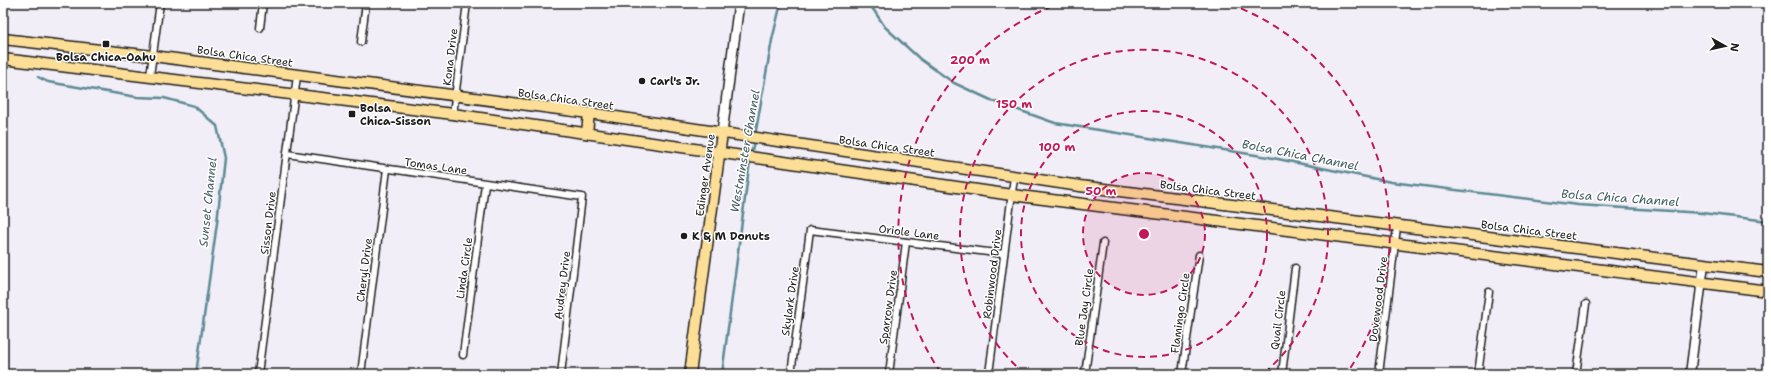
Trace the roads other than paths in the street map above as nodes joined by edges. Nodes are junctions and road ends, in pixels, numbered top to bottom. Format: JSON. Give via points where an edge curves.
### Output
{"nodes":[{"id":1,"x":160,"y":3,"type":"edge"},
{"id":2,"x":263,"y":3,"type":"edge"},
{"id":3,"x":366,"y":3,"type":"edge"},
{"id":4,"x":467,"y":3,"type":"edge"},
{"id":5,"x":739,"y":3,"type":"edge"},
{"id":6,"x":260,"y":28,"type":"dead end"},
{"id":7,"x":3,"y":39,"type":"edge"},
{"id":8,"x":361,"y":42,"type":"dead end"},
{"id":9,"x":153,"y":56,"type":"junction"},
{"id":10,"x":3,"y":59,"type":"edge"},
{"id":11,"x":150,"y":76,"type":"junction"},
{"id":12,"x":297,"y":76,"type":"junction"},
{"id":13,"x":294,"y":95,"type":"junction"},
{"id":14,"x":455,"y":96,"type":"junction"},
{"id":15,"x":589,"y":113,"type":"junction"},
{"id":16,"x":453,"y":114,"type":"junction"},
{"id":17,"x":587,"y":133,"type":"junction"},
{"id":18,"x":722,"y":133,"type":"junction"},
{"id":19,"x":720,"y":152,"type":"junction"},
{"id":20,"x":287,"y":154,"type":"junction"},
{"id":21,"x":387,"y":169,"type":"junction"},
{"id":22,"x":1014,"y":177,"type":"junction"},
{"id":23,"x":485,"y":184,"type":"junction"},
{"id":24,"x":1012,"y":195,"type":"junction"},
{"id":25,"x":582,"y":198,"type":"joint"},
{"id":26,"x":1397,"y":227,"type":"junction"},
{"id":27,"x":810,"y":230,"type":"joint"},
{"id":28,"x":906,"y":242,"type":"junction"},
{"id":29,"x":1103,"y":244,"type":"dead end"},
{"id":30,"x":1396,"y":244,"type":"junction"},
{"id":31,"x":1004,"y":254,"type":"junction"},
{"id":32,"x":1198,"y":255,"type":"dead end"},
{"id":33,"x":1704,"y":264,"type":"junction"},
{"id":34,"x":1295,"y":268,"type":"dead end"},
{"id":35,"x":1768,"y":272,"type":"edge"},
{"id":36,"x":1702,"y":283,"type":"junction"},
{"id":37,"x":1768,"y":291,"type":"edge"},
{"id":38,"x":1489,"y":292,"type":"dead end"},
{"id":39,"x":1586,"y":304,"type":"dead end"},
{"id":40,"x":463,"y":355,"type":"dead end"},
{"id":41,"x":258,"y":374,"type":"edge"},
{"id":42,"x":361,"y":374,"type":"edge"},
{"id":43,"x":561,"y":374,"type":"edge"},
{"id":44,"x":690,"y":374,"type":"edge"},
{"id":45,"x":790,"y":374,"type":"edge"},
{"id":46,"x":889,"y":374,"type":"edge"},
{"id":47,"x":989,"y":374,"type":"edge"},
{"id":48,"x":1085,"y":374,"type":"edge"},
{"id":49,"x":1182,"y":374,"type":"edge"},
{"id":50,"x":1282,"y":374,"type":"edge"},
{"id":51,"x":1379,"y":374,"type":"edge"},
{"id":52,"x":1478,"y":374,"type":"edge"},
{"id":53,"x":1576,"y":374,"type":"edge"},
{"id":54,"x":1690,"y":374,"type":"edge"}],
"edges":[{"from":1,"to":9,"type":"street"},
{"from":2,"to":6,"type":"street"},
{"from":3,"to":8,"type":"street"},
{"from":4,"to":14,"type":"street","name":"Kona Drive"},
{"from":5,"to":18,"type":"main road","name":"Edinger Avenue"},
{"from":7,"to":9,"type":"main road","name":"Bolsa Chica Street"},
{"from":9,"to":11,"type":"street"},
{"from":9,"to":12,"type":"main road","name":"Bolsa Chica Street"},
{"from":10,"to":11,"type":"main road"},
{"from":11,"to":13,"type":"main road"},
{"from":12,"to":13,"type":"street","name":"Sisson Drive"},
{"from":12,"to":14,"type":"main road","name":"Bolsa Chica Street"},
{"from":13,"to":16,"type":"main road"},
{"from":13,"to":20,"type":"street","name":"Sisson Drive"},
{"from":14,"to":15,"type":"main road","name":"Bolsa Chica Street"},
{"from":14,"to":16,"type":"street","name":"Kona Drive"},
{"from":15,"to":17,"type":"main road"},
{"from":15,"to":18,"type":"main road","name":"Bolsa Chica Street"},
{"from":16,"to":17,"type":"main road"},
{"from":17,"to":19,"type":"main road"},
{"from":18,"to":19,"type":"main road","name":"Edinger Avenue"},
{"from":18,"to":22,"type":"main road","name":"Bolsa Chica Street"},
{"from":19,"to":24,"type":"main road"},
{"from":19,"to":44,"type":"main road","name":"Edinger Avenue"},
{"from":20,"to":21,"type":"street","name":"Tomas Lane"},
{"from":20,"to":41,"type":"street","name":"Sisson Drive"},
{"from":21,"to":23,"type":"street","name":"Tomas Lane"},
{"from":21,"to":42,"type":"street","name":"Cheryl Drive"},
{"from":22,"to":24,"type":"street","name":"Robinwood Drive"},
{"from":22,"to":26,"type":"main road","name":"Bolsa Chica Street"},
{"from":23,"to":25,"type":"street","name":"Tomas Lane"},
{"from":23,"to":40,"type":"street","name":"Linda Circle"},
{"from":24,"to":30,"type":"main road"},
{"from":24,"to":31,"type":"street","name":"Robinwood Drive"},
{"from":25,"to":43,"type":"street","name":"Audrey Drive"},
{"from":26,"to":30,"type":"street","name":"Dovewood Drive"},
{"from":26,"to":33,"type":"main road","name":"Bolsa Chica Street"},
{"from":27,"to":28,"type":"street","name":"Oriole Lane"},
{"from":27,"to":45,"type":"street","name":"Skylark Drive"},
{"from":28,"to":31,"type":"street","name":"Oriole Lane"},
{"from":28,"to":46,"type":"street","name":"Sparrow Drive"},
{"from":29,"to":48,"type":"street","name":"Blue Jay Circle"},
{"from":30,"to":36,"type":"main road"},
{"from":30,"to":51,"type":"street","name":"Dovewood Drive"},
{"from":31,"to":47,"type":"street","name":"Robinwood Drive"},
{"from":32,"to":49,"type":"street","name":"Flamingo Circle"},
{"from":33,"to":35,"type":"main road","name":"Bolsa Chica Street"},
{"from":33,"to":36,"type":"street"},
{"from":34,"to":50,"type":"street","name":"Quail Circle"},
{"from":36,"to":37,"type":"main road"},
{"from":36,"to":54,"type":"street"},
{"from":38,"to":52,"type":"street"},
{"from":39,"to":53,"type":"street"}]}
